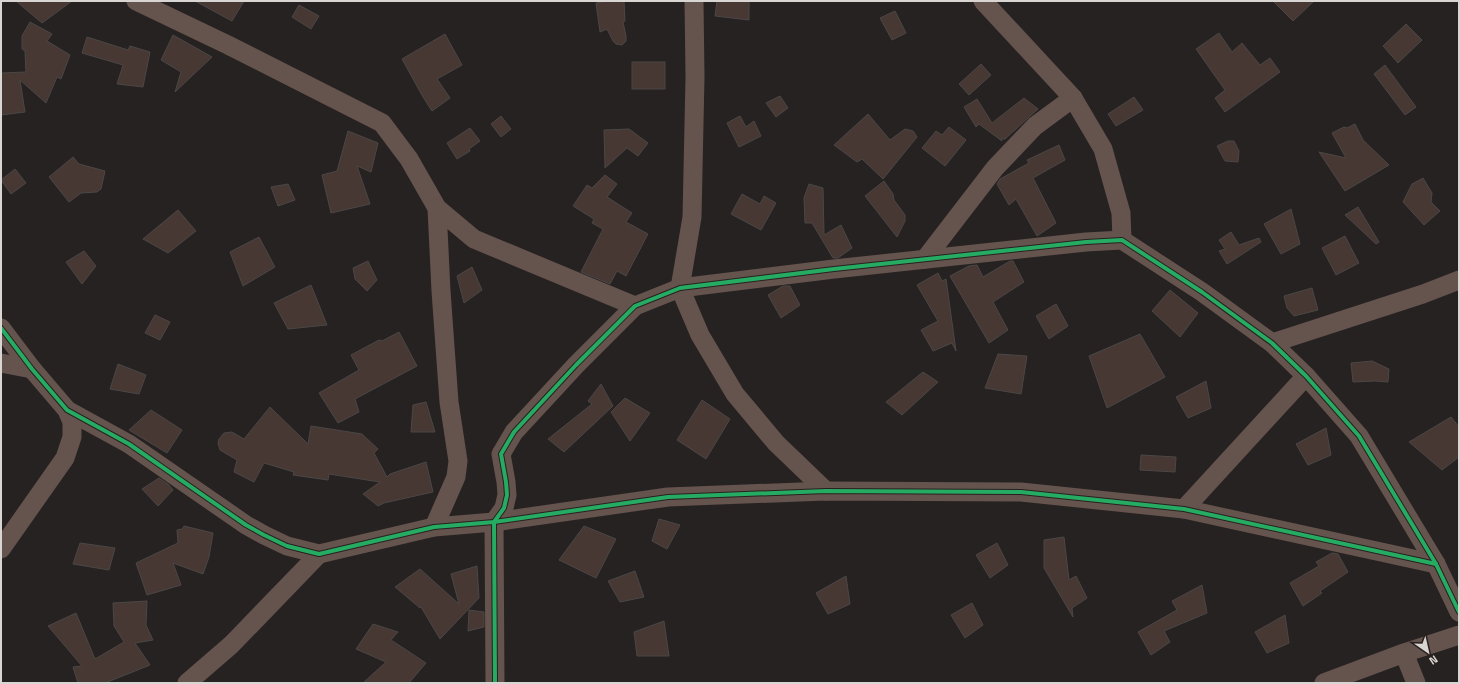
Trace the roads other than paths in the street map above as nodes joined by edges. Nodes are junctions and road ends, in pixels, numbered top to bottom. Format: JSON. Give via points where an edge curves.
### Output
{"nodes":[{"id":1,"x":136,"y":1,"type":"edge"},
{"id":2,"x":694,"y":1,"type":"edge"},
{"id":3,"x":983,"y":1,"type":"edge"},
{"id":4,"x":1073,"y":98,"type":"junction"},
{"id":5,"x":437,"y":208,"type":"junction"},
{"id":6,"x":1122,"y":240,"type":"junction"},
{"id":7,"x":926,"y":259,"type":"junction"},
{"id":8,"x":1459,"y":280,"type":"edge"},
{"id":9,"x":680,"y":288,"type":"junction"},
{"id":10,"x":635,"y":306,"type":"junction"},
{"id":11,"x":1,"y":328,"type":"edge"},
{"id":12,"x":1272,"y":343,"type":"junction"},
{"id":13,"x":1,"y":363,"type":"edge"},
{"id":14,"x":32,"y":369,"type":"junction"},
{"id":15,"x":1306,"y":376,"type":"junction"},
{"id":16,"x":67,"y":410,"type":"junction"},
{"id":17,"x":826,"y":491,"type":"junction"},
{"id":18,"x":1184,"y":509,"type":"junction"},
{"id":19,"x":494,"y":522,"type":"junction"},
{"id":20,"x":434,"y":527,"type":"junction"},
{"id":21,"x":1,"y":549,"type":"edge"},
{"id":22,"x":319,"y":554,"type":"junction"},
{"id":23,"x":1436,"y":564,"type":"junction"},
{"id":24,"x":1459,"y":612,"type":"edge"},
{"id":25,"x":1459,"y":635,"type":"edge"},
{"id":26,"x":1404,"y":653,"type":"junction"},
{"id":27,"x":187,"y":683,"type":"edge"},
{"id":28,"x":495,"y":683,"type":"edge"},
{"id":29,"x":1324,"y":683,"type":"edge"},
{"id":30,"x":1416,"y":683,"type":"edge"}],
"edges":[{"from":1,"to":5,"type":"street","via":[[382,123],[409,159]]},
{"from":2,"to":9,"type":"street","via":[[692,217]]},
{"from":3,"to":4,"type":"street"},
{"from":4,"to":6,"type":"street","via":[[1103,149],[1121,213]]},
{"from":4,"to":7,"type":"street","via":[[1035,126],[995,168]]},
{"from":5,"to":10,"type":"street","via":[[474,239]]},
{"from":5,"to":20,"type":"street","via":[[449,402],[458,461],[456,477]]},
{"from":6,"to":7,"type":"street"},
{"from":6,"to":12,"type":"street","via":[[1202,292]]},
{"from":7,"to":9,"type":"street"},
{"from":8,"to":12,"type":"street"},
{"from":9,"to":10,"type":"street"},
{"from":9,"to":17,"type":"street","via":[[700,335],[736,394],[776,443]]},
{"from":10,"to":19,"type":"street","via":[[514,432],[501,454],[507,495],[504,508]]},
{"from":11,"to":14,"type":"street"},
{"from":12,"to":15,"type":"street"},
{"from":13,"to":14,"type":"street"},
{"from":14,"to":16,"type":"street"},
{"from":15,"to":18,"type":"street"},
{"from":15,"to":23,"type":"street","via":[[1359,436]]},
{"from":16,"to":21,"type":"street","via":[[72,422],[72,437],[66,458]]},
{"from":16,"to":22,"type":"street","via":[[129,444],[258,532],[287,546]]},
{"from":17,"to":18,"type":"street","via":[[1021,492]]},
{"from":17,"to":19,"type":"street","via":[[668,497]]},
{"from":18,"to":23,"type":"street"},
{"from":19,"to":20,"type":"street"},
{"from":19,"to":28,"type":"street"},
{"from":20,"to":22,"type":"street"},
{"from":22,"to":27,"type":"street","via":[[231,645]]},
{"from":23,"to":24,"type":"street"},
{"from":25,"to":26,"type":"street"},
{"from":26,"to":29,"type":"street"},
{"from":26,"to":30,"type":"street"}]}
